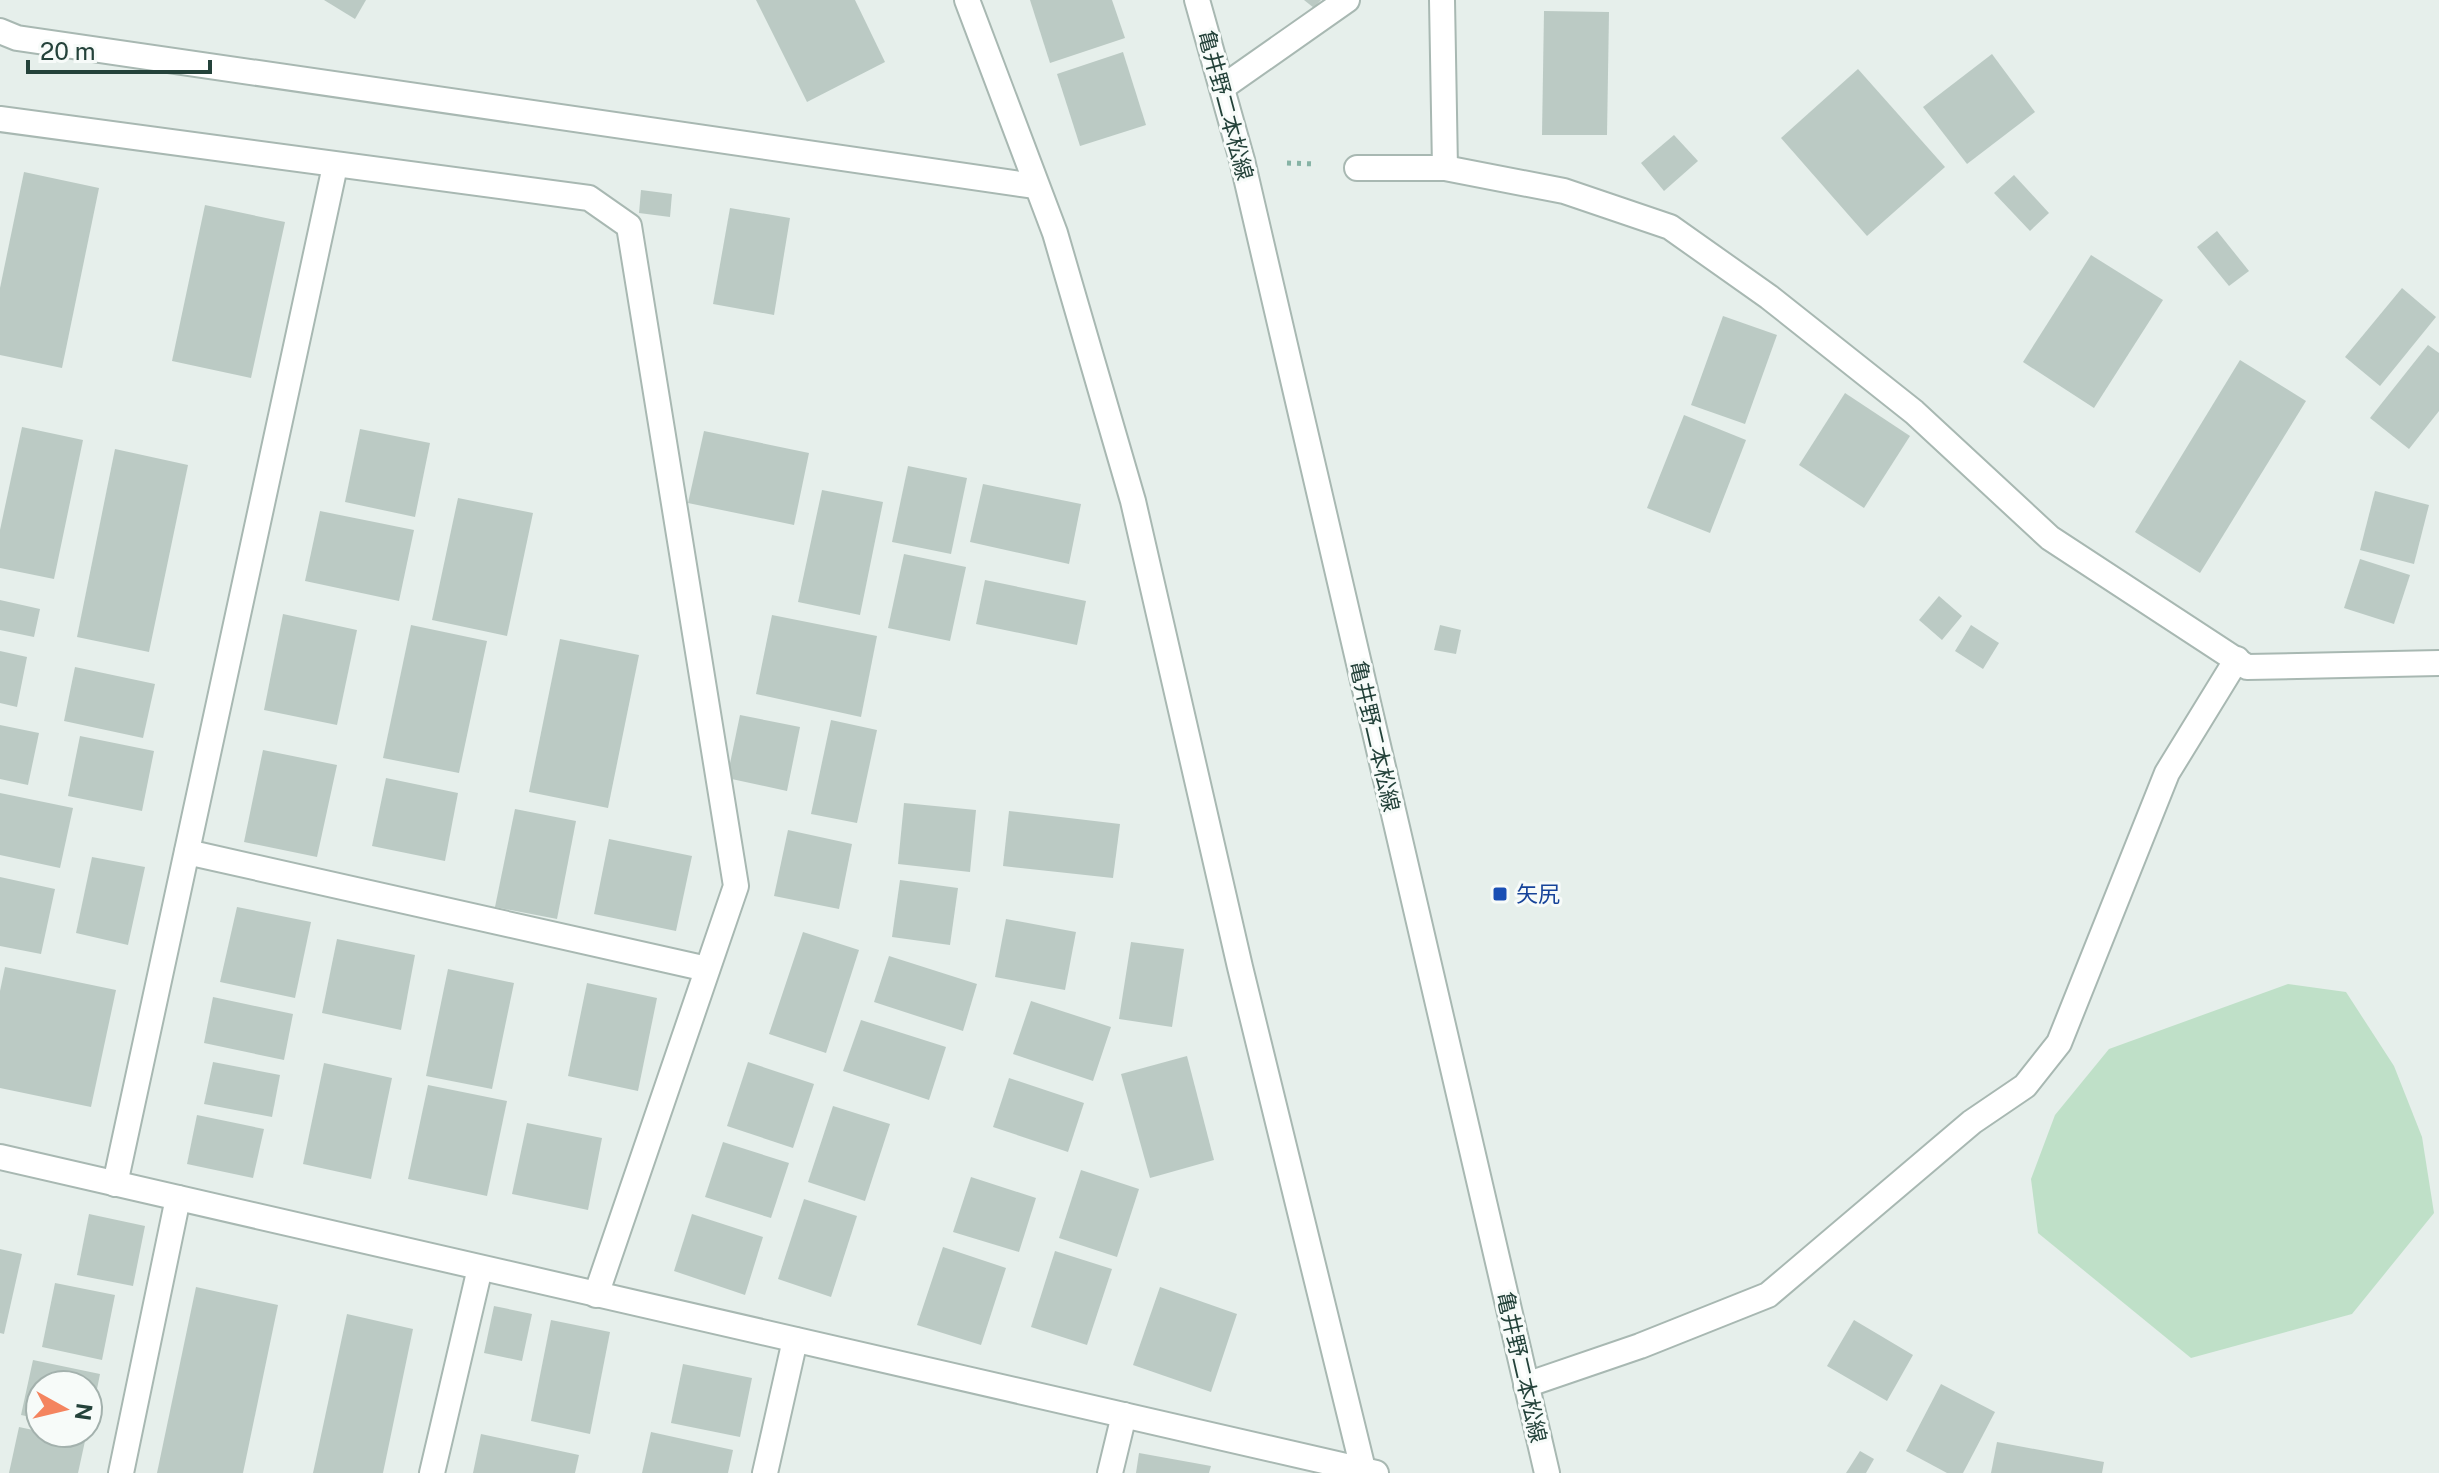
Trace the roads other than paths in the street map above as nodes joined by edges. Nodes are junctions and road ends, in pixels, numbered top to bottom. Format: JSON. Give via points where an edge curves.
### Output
{"nodes":[{"id":1,"x":967,"y":0,"type":"edge"},
{"id":2,"x":1197,"y":0,"type":"edge"},
{"id":3,"x":1347,"y":0,"type":"edge"},
{"id":4,"x":1442,"y":0,"type":"edge"},
{"id":5,"x":0,"y":31,"type":"edge"},
{"id":6,"x":1223,"y":87,"type":"junction"},
{"id":7,"x":0,"y":119,"type":"edge"},
{"id":8,"x":335,"y":166,"type":"junction"},
{"id":9,"x":1357,"y":168,"type":"road end"},
{"id":10,"x":1445,"y":168,"type":"junction"},
{"id":11,"x":1034,"y":186,"type":"junction"},
{"id":12,"x":2237,"y":659,"type":"junction"},
{"id":13,"x":2439,"y":663,"type":"edge"},
{"id":14,"x":187,"y":852,"type":"junction"},
{"id":15,"x":707,"y":969,"type":"junction"},
{"id":16,"x":0,"y":1157,"type":"edge"},
{"id":17,"x":115,"y":1184,"type":"junction"},
{"id":18,"x":178,"y":1198,"type":"junction"},
{"id":19,"x":480,"y":1268,"type":"junction"},
{"id":20,"x":596,"y":1295,"type":"junction"},
{"id":21,"x":795,"y":1340,"type":"junction"},
{"id":22,"x":1526,"y":1385,"type":"junction"},
{"id":23,"x":1124,"y":1415,"type":"junction"},
{"id":24,"x":1368,"y":1472,"type":"edge"},
{"id":25,"x":121,"y":1473,"type":"edge"},
{"id":26,"x":432,"y":1473,"type":"edge"},
{"id":27,"x":765,"y":1473,"type":"edge"},
{"id":28,"x":1110,"y":1473,"type":"edge"},
{"id":29,"x":1547,"y":1473,"type":"edge"}],
"edges":[{"from":1,"to":11,"type":"street"},
{"from":2,"to":6,"type":"street","name":"亀井野二本松線"},
{"from":3,"to":6,"type":"street"},
{"from":4,"to":10,"type":"street"},
{"from":5,"to":11,"type":"street","via":[[17,38]]},
{"from":6,"to":22,"type":"street","name":"亀井野二本松線"},
{"from":7,"to":8,"type":"street"},
{"from":8,"to":14,"type":"street"},
{"from":8,"to":15,"type":"street","via":[[589,198],[629,226],[736,886]]},
{"from":9,"to":10,"type":"street"},
{"from":10,"to":12,"type":"street","via":[[1564,191],[1670,227],[1769,297],[1914,412],[2050,538]]},
{"from":11,"to":24,"type":"street","via":[[1055,233],[1133,501],[1240,967]]},
{"from":12,"to":13,"type":"street","via":[[2247,667]]},
{"from":12,"to":22,"type":"street","via":[[2167,773],[2059,1043],[2025,1086],[1972,1122],[1768,1295]]},
{"from":14,"to":15,"type":"street"},
{"from":14,"to":17,"type":"street"},
{"from":15,"to":20,"type":"street"},
{"from":16,"to":17,"type":"street"},
{"from":17,"to":18,"type":"street"},
{"from":18,"to":19,"type":"street"},
{"from":18,"to":25,"type":"street"},
{"from":19,"to":20,"type":"street"},
{"from":19,"to":26,"type":"street"},
{"from":20,"to":21,"type":"street"},
{"from":21,"to":23,"type":"street"},
{"from":21,"to":27,"type":"street"},
{"from":22,"to":29,"type":"street","name":"亀井野二本松線"},
{"from":23,"to":24,"type":"street"},
{"from":23,"to":28,"type":"street"}]}
